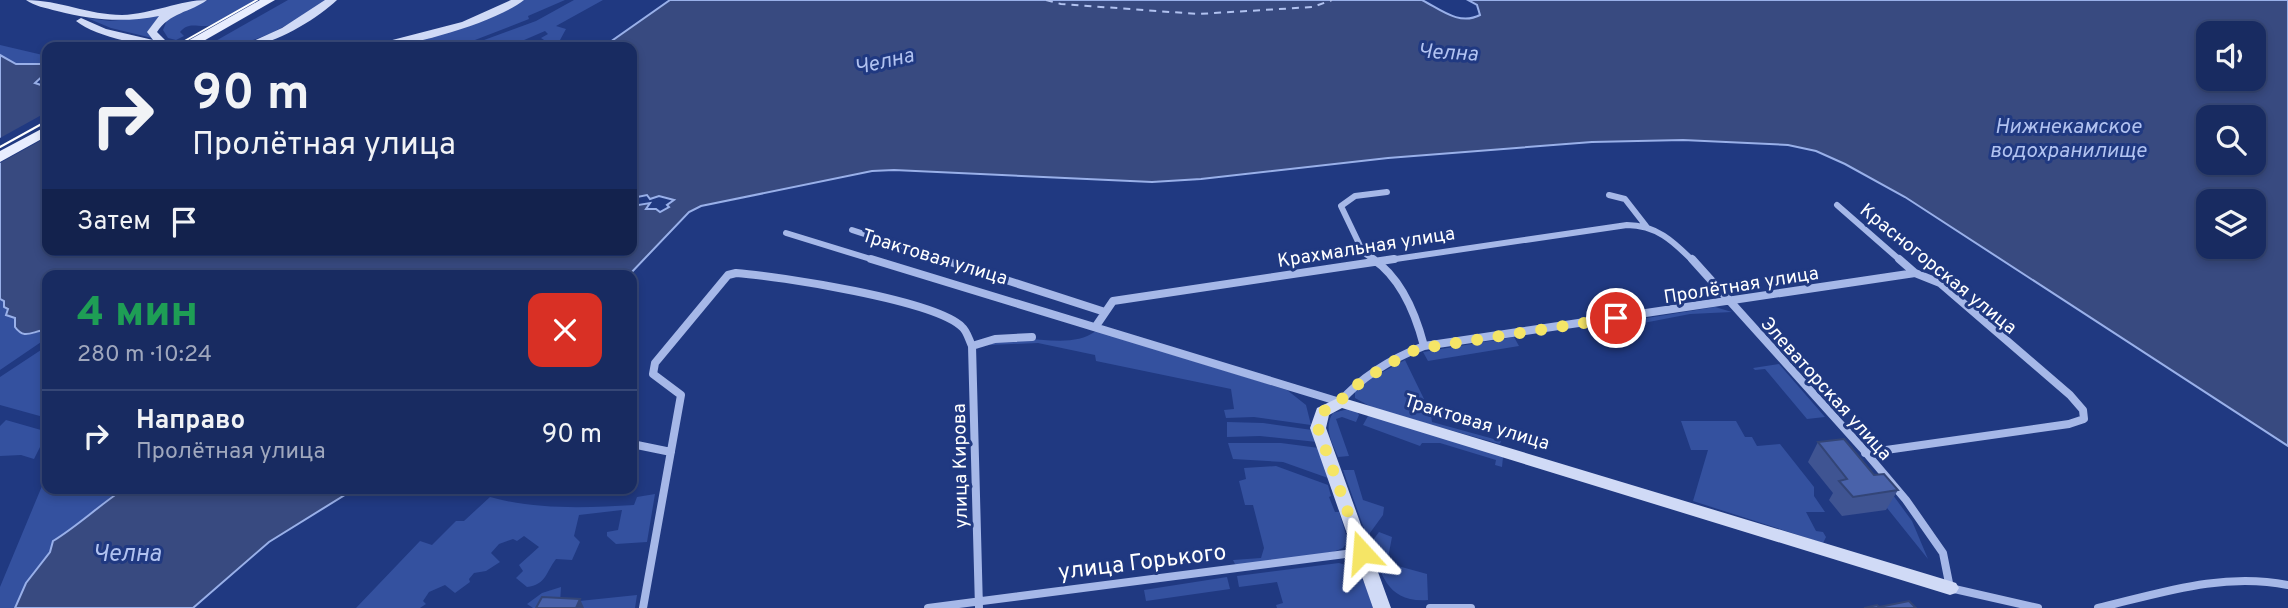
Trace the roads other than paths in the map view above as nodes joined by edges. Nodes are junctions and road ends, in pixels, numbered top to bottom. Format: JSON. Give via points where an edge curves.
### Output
{"nodes":[{"id":1,"x":31,"y":0,"type":"edge"},
{"id":2,"x":202,"y":0,"type":"edge"},
{"id":3,"x":269,"y":0,"type":"edge"},
{"id":4,"x":279,"y":0,"type":"edge"},
{"id":5,"x":332,"y":0,"type":"edge"},
{"id":6,"x":519,"y":0,"type":"edge"},
{"id":7,"x":186,"y":7,"type":"junction"},
{"id":8,"x":65,"y":10,"type":"junction"},
{"id":9,"x":286,"y":30,"type":"junction"},
{"id":10,"x":214,"y":34,"type":"junction"},
{"id":11,"x":148,"y":42,"type":"edge"},
{"id":12,"x":161,"y":42,"type":"edge"},
{"id":13,"x":196,"y":42,"type":"edge"},
{"id":14,"x":202,"y":42,"type":"edge"},
{"id":15,"x":257,"y":42,"type":"edge"},
{"id":16,"x":277,"y":42,"type":"edge"},
{"id":17,"x":396,"y":42,"type":"edge"},
{"id":18,"x":42,"y":127,"type":"edge"},
{"id":19,"x":42,"y":133,"type":"edge"},
{"id":20,"x":0,"y":150,"type":"edge"},
{"id":21,"x":0,"y":157,"type":"edge"},
{"id":22,"x":1387,"y":192,"type":"dead end"},
{"id":23,"x":1609,"y":195,"type":"dead end"},
{"id":24,"x":1838,"y":205,"type":"dead end"},
{"id":25,"x":1649,"y":227,"type":"junction"},
{"id":26,"x":852,"y":230,"type":"dead end"},
{"id":27,"x":786,"y":233,"type":"dead end"},
{"id":28,"x":1374,"y":261,"type":"junction"},
{"id":29,"x":1915,"y":273,"type":"junction"},
{"id":30,"x":1730,"y":302,"type":"junction"},
{"id":31,"x":1105,"y":312,"type":"junction"},
{"id":32,"x":1096,"y":326,"type":"junction"},
{"id":33,"x":1032,"y":337,"type":"dead end"},
{"id":34,"x":972,"y":345,"type":"junction"},
{"id":35,"x":1424,"y":346,"type":"junction"},
{"id":36,"x":1340,"y":402,"type":"junction"},
{"id":37,"x":637,"y":445,"type":"edge"},
{"id":38,"x":671,"y":452,"type":"junction"},
{"id":39,"x":1865,"y":453,"type":"junction"},
{"id":40,"x":1362,"y":552,"type":"junction"},
{"id":41,"x":2288,"y":585,"type":"edge"},
{"id":42,"x":1950,"y":588,"type":"junction"},
{"id":43,"x":978,"y":605,"type":"edge"},
{"id":44,"x":643,"y":608,"type":"edge"},
{"id":45,"x":928,"y":608,"type":"edge"},
{"id":46,"x":1382,"y":608,"type":"edge"},
{"id":47,"x":1430,"y":608,"type":"edge"},
{"id":48,"x":1471,"y":608,"type":"edge"},
{"id":49,"x":2038,"y":608,"type":"edge"},
{"id":50,"x":2098,"y":608,"type":"edge"}],
"edges":[{"from":1,"to":8,"type":"street"},
{"from":2,"to":7,"type":"street"},
{"from":3,"to":10,"type":"main road"},
{"from":4,"to":10,"type":"main road"},
{"from":5,"to":9,"type":"street"},
{"from":6,"to":17,"type":"street","via":[[466,24]]},
{"from":7,"to":8,"type":"street","via":[[115,20]]},
{"from":7,"to":12,"type":"street","via":[[154,26],[154,37]]},
{"from":8,"to":11,"type":"street","via":[[103,31]]},
{"from":9,"to":15,"type":"street"},
{"from":9,"to":16,"type":"street"},
{"from":10,"to":13,"type":"main road"},
{"from":10,"to":14,"type":"main road"},
{"from":18,"to":20,"type":"main road"},
{"from":19,"to":21,"type":"main road"},
{"from":22,"to":28,"type":"street","via":[[1352,196],[1341,206],[1363,252]]},
{"from":23,"to":25,"type":"street","name":"Элеваторская улица","via":[[1625,199]]},
{"from":24,"to":29,"type":"street","name":"Красногорская улица"},
{"from":25,"to":28,"type":"street","name":"Крахмальная улица","via":[[1621,225]]},
{"from":25,"to":30,"type":"street","name":"Элеваторская улица","via":[[1665,235]]},
{"from":26,"to":31,"type":"street"},
{"from":27,"to":32,"type":"street","name":"Трактовая улица"},
{"from":28,"to":31,"type":"street","name":"Крахмальная улица","via":[[1113,301]]},
{"from":28,"to":35,"type":"street","via":[[1385,267],[1403,295]]},
{"from":29,"to":30,"type":"street","name":"Пролётная улица"},
{"from":29,"to":39,"type":"street","name":"Красногорская улица","via":[[1940,283],[2070,394],[2083,410],[2084,419]]},
{"from":30,"to":35,"type":"street","name":"Пролётная улица"},
{"from":30,"to":39,"type":"street","name":"Элеваторская улица"},
{"from":31,"to":32,"type":"street"},
{"from":32,"to":36,"type":"street","name":"Трактовая улица"},
{"from":33,"to":34,"type":"street"},
{"from":34,"to":38,"type":"street","name":"улица Кирова","via":[[962,325],[941,314],[881,297],[728,275],[655,363],[653,374],[681,395]]},
{"from":34,"to":43,"type":"street","name":"улица Кирова"},
{"from":35,"to":36,"type":"street","name":"Пролётная улица","via":[[1385,366]]},
{"from":36,"to":40,"type":"street","via":[[1322,412],[1318,428]]},
{"from":36,"to":42,"type":"street","name":"Трактовая улица"},
{"from":37,"to":38,"type":"street"},
{"from":38,"to":44,"type":"street"},
{"from":39,"to":42,"type":"street","name":"Элеваторская улица","via":[[1937,544],[1947,564]]},
{"from":40,"to":43,"type":"street","name":"улица Горького"},
{"from":40,"to":46,"type":"street"},
{"from":41,"to":50,"type":"street","via":[[2252,577],[2226,579]]},
{"from":42,"to":49,"type":"street","name":"Трактовая улица"},
{"from":43,"to":45,"type":"street","name":"улица Горького"},
{"from":47,"to":48,"type":"street"}]}
